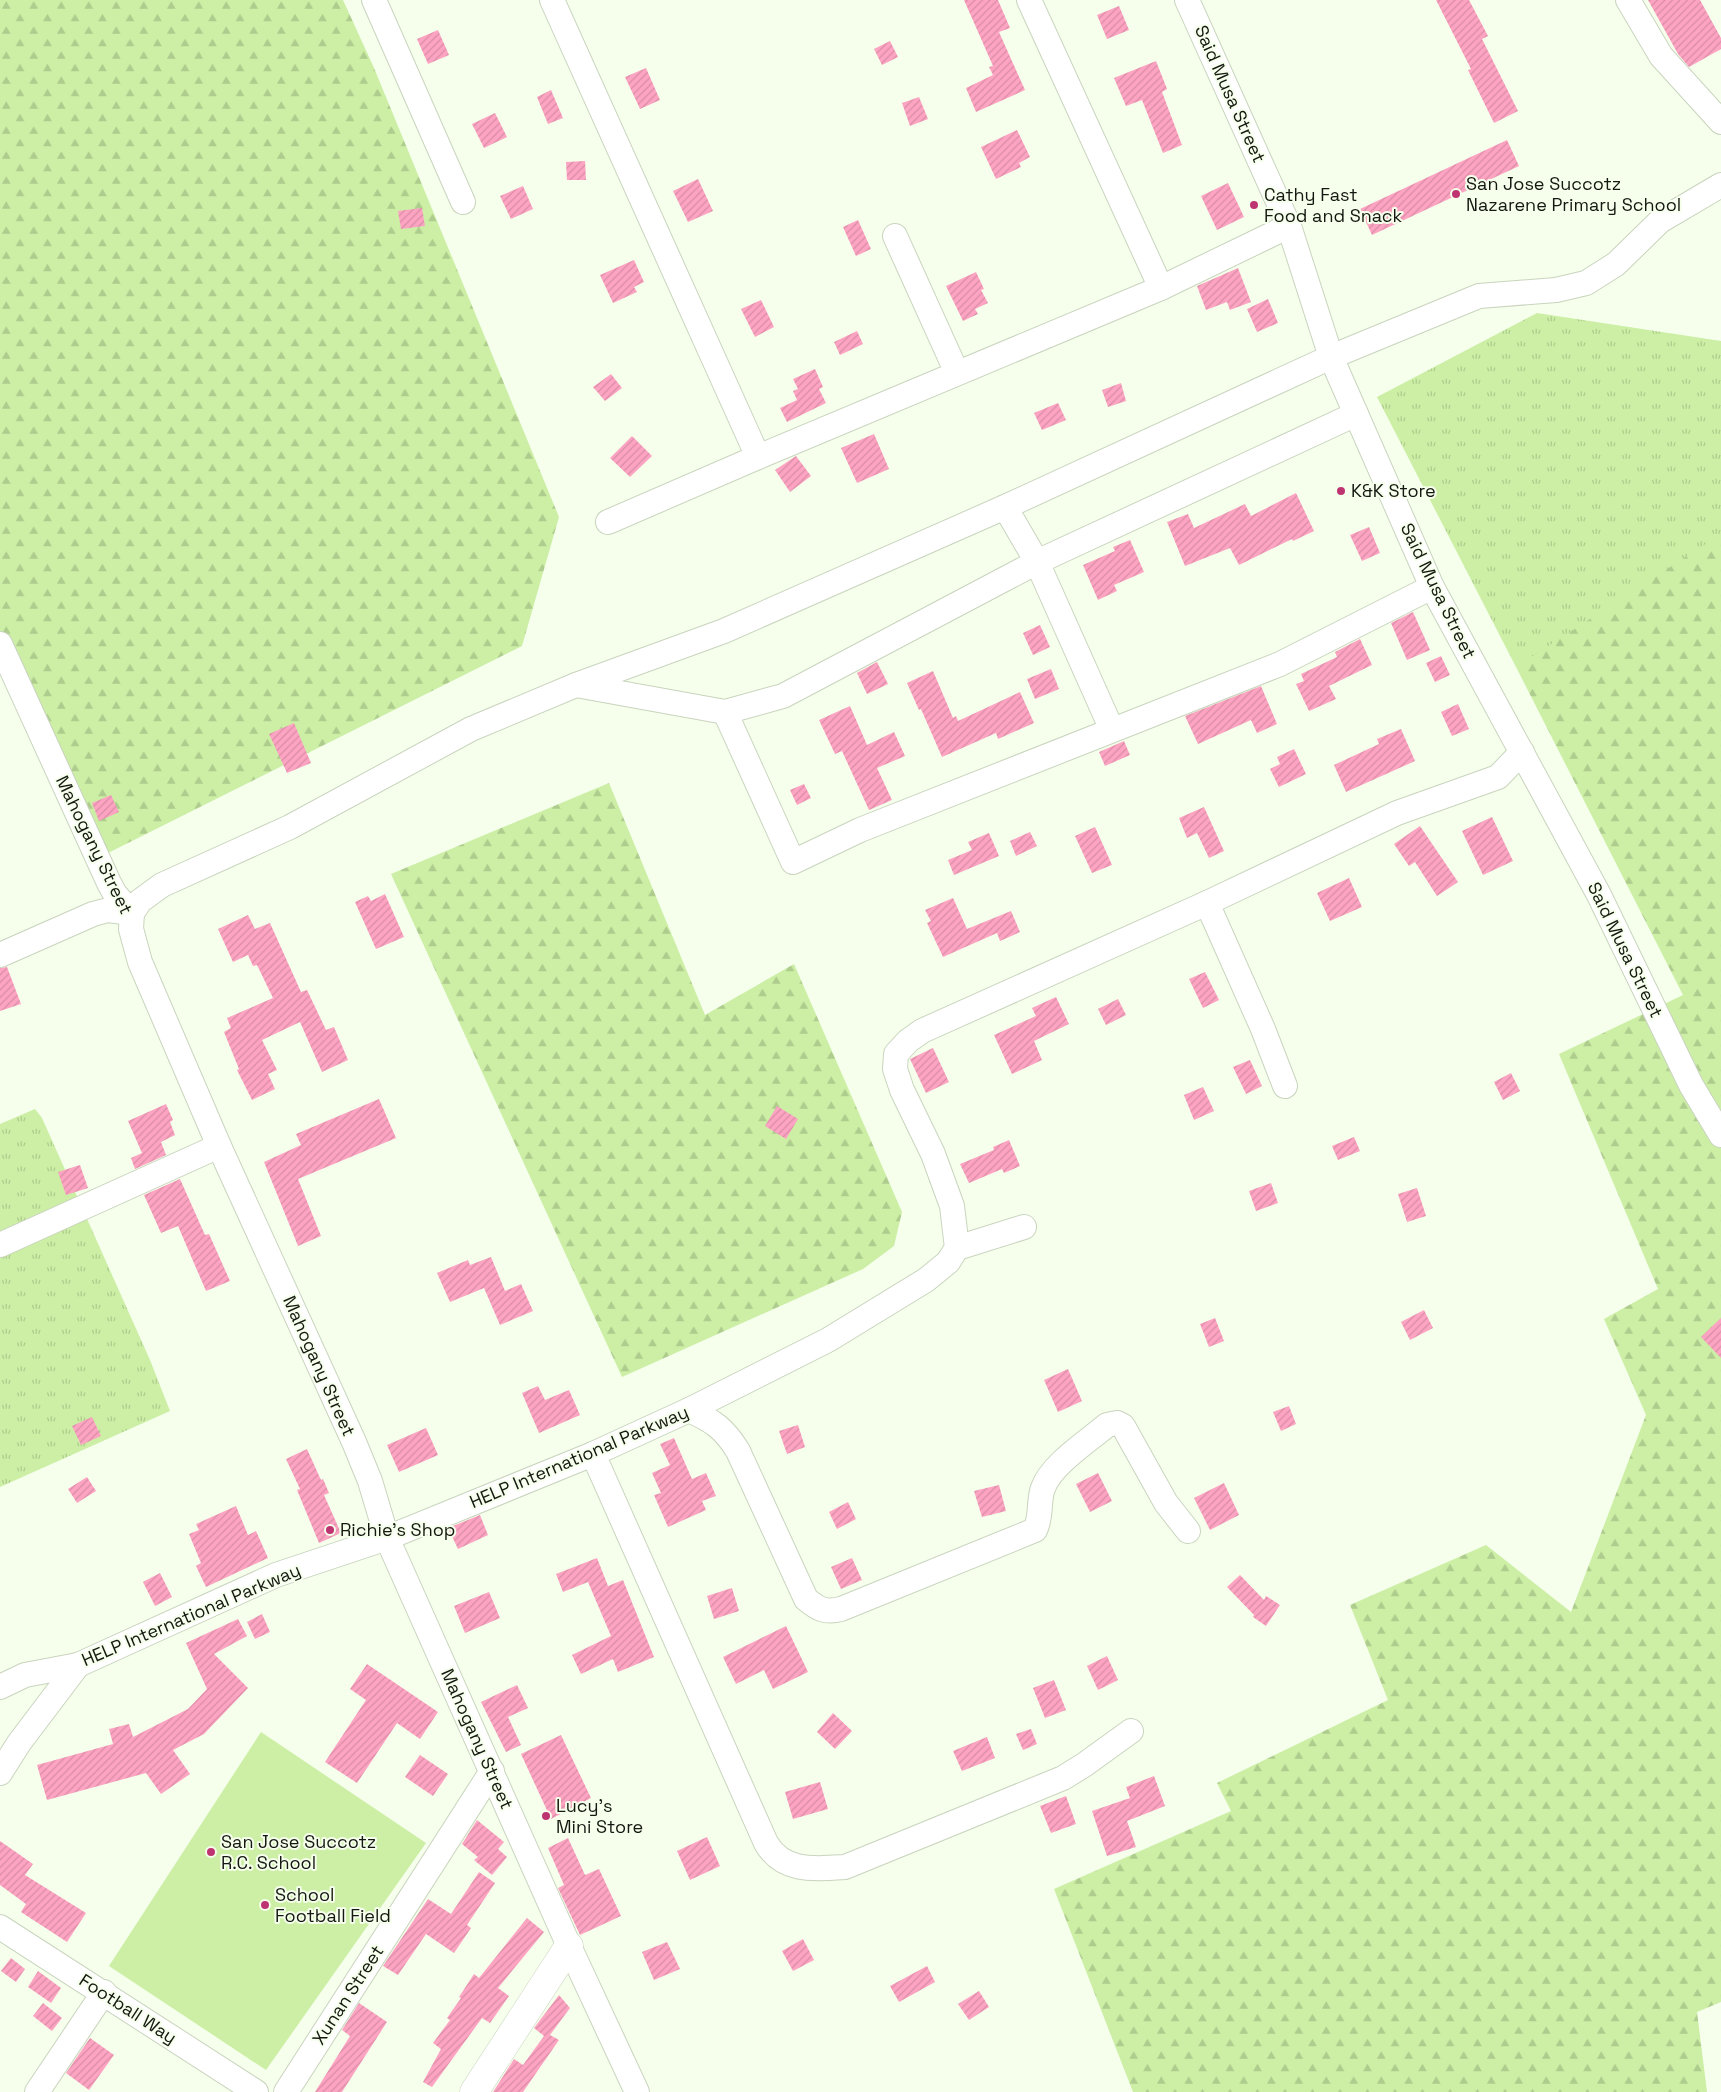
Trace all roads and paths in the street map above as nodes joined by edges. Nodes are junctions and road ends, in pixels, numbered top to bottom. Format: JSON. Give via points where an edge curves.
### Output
{"nodes":[{"id":1,"x":374,"y":0,"type":"edge"},
{"id":2,"x":552,"y":0,"type":"edge"},
{"id":3,"x":1029,"y":0,"type":"edge"},
{"id":4,"x":1187,"y":0,"type":"edge"},
{"id":5,"x":1628,"y":0,"type":"edge"},
{"id":6,"x":1721,"y":122,"type":"edge"},
{"id":7,"x":1721,"y":185,"type":"edge"},
{"id":8,"x":463,"y":202,"type":"dead end"},
{"id":9,"x":1289,"y":226,"type":"junction"},
{"id":10,"x":895,"y":236,"type":"dead end"},
{"id":11,"x":1160,"y":288,"type":"junction"},
{"id":12,"x":1331,"y":357,"type":"junction"},
{"id":13,"x":957,"y":373,"type":"junction"},
{"id":14,"x":1356,"y":414,"type":"junction"},
{"id":15,"x":758,"y":457,"type":"junction"},
{"id":16,"x":1005,"y":506,"type":"junction"},
{"id":17,"x":608,"y":522,"type":"dead end"},
{"id":18,"x":1036,"y":562,"type":"junction"},
{"id":19,"x":1432,"y":587,"type":"junction"},
{"id":20,"x":0,"y":644,"type":"edge"},
{"id":21,"x":576,"y":685,"type":"junction"},
{"id":22,"x":725,"y":712,"type":"junction"},
{"id":23,"x":1112,"y":730,"type":"junction"},
{"id":24,"x":1522,"y":752,"type":"junction"},
{"id":25,"x":1207,"y":903,"type":"junction"},
{"id":26,"x":132,"y":913,"type":"junction"},
{"id":27,"x":0,"y":955,"type":"edge"},
{"id":28,"x":1285,"y":1086,"type":"dead end"},
{"id":29,"x":1721,"y":1135,"type":"edge"},
{"id":30,"x":219,"y":1146,"type":"junction"},
{"id":31,"x":1024,"y":1227,"type":"dead end"},
{"id":32,"x":0,"y":1245,"type":"edge"},
{"id":33,"x":957,"y":1248,"type":"junction"},
{"id":34,"x":689,"y":1410,"type":"junction"},
{"id":35,"x":593,"y":1454,"type":"junction"},
{"id":36,"x":1188,"y":1531,"type":"dead end"},
{"id":37,"x":387,"y":1538,"type":"junction"},
{"id":38,"x":78,"y":1665,"type":"junction"},
{"id":39,"x":0,"y":1687,"type":"edge"},
{"id":40,"x":1131,"y":1731,"type":"dead end"},
{"id":41,"x":492,"y":1771,"type":"junction"},
{"id":42,"x":0,"y":1773,"type":"edge"},
{"id":43,"x":0,"y":1926,"type":"edge"},
{"id":44,"x":569,"y":1946,"type":"junction"},
{"id":45,"x":104,"y":1992,"type":"junction"},
{"id":46,"x":226,"y":2084,"type":"edge"},
{"id":47,"x":37,"y":2092,"type":"edge"},
{"id":48,"x":256,"y":2092,"type":"edge"},
{"id":49,"x":286,"y":2092,"type":"edge"},
{"id":50,"x":474,"y":2092,"type":"edge"},
{"id":51,"x":637,"y":2092,"type":"edge"}],
"edges":[{"from":1,"to":8,"type":"street"},
{"from":2,"to":15,"type":"street"},
{"from":3,"to":11,"type":"street"},
{"from":4,"to":9,"type":"street","name":"Said Musa Street"},
{"from":5,"to":6,"type":"street","via":[[1661,56]]},
{"from":7,"to":12,"type":"street","via":[[1660,220],[1616,264],[1586,283],[1556,290],[1479,296]]},
{"from":9,"to":11,"type":"street"},
{"from":9,"to":12,"type":"street","name":"Said Musa Street"},
{"from":10,"to":13,"type":"street"},
{"from":11,"to":13,"type":"street"},
{"from":12,"to":14,"type":"street","name":"Said Musa Street"},
{"from":12,"to":16,"type":"street"},
{"from":13,"to":15,"type":"street"},
{"from":14,"to":18,"type":"street"},
{"from":14,"to":19,"type":"street","name":"Said Musa Street"},
{"from":15,"to":17,"type":"street"},
{"from":16,"to":18,"type":"street"},
{"from":16,"to":21,"type":"street","via":[[724,631]]},
{"from":18,"to":22,"type":"street","via":[[784,696]]},
{"from":18,"to":23,"type":"street"},
{"from":19,"to":23,"type":"street","via":[[1280,664]]},
{"from":19,"to":24,"type":"street","name":"Said Musa Street"},
{"from":20,"to":26,"type":"street","name":"Mahogany Street","via":[[109,883]]},
{"from":21,"to":22,"type":"street"},
{"from":21,"to":26,"type":"street","via":[[471,729],[290,827],[162,885],[140,901]]},
{"from":22,"to":23,"type":"street","via":[[793,862],[860,830]]},
{"from":24,"to":25,"type":"street","via":[[1498,778],[1397,813]]},
{"from":24,"to":29,"type":"street","name":"Said Musa Street","via":[[1599,895],[1692,1085]]},
{"from":25,"to":28,"type":"street"},
{"from":25,"to":33,"type":"street","via":[[922,1031],[896,1054],[895,1070],[902,1090],[933,1154],[952,1206]]},
{"from":26,"to":27,"type":"street","via":[[108,910],[93,914]]},
{"from":26,"to":30,"type":"street","name":"Mahogany Street","via":[[130,929],[140,962]]},
{"from":30,"to":32,"type":"street"},
{"from":30,"to":37,"type":"street","name":"Mahogany Street","via":[[354,1442]]},
{"from":31,"to":33,"type":"street"},
{"from":33,"to":34,"type":"street","name":"HELP International Parkway","via":[[948,1262],[926,1280],[828,1340]]},
{"from":34,"to":35,"type":"street","name":"HELP International Parkway"},
{"from":34,"to":36,"type":"street","via":[[719,1426],[729,1436],[806,1599],[818,1609],[840,1609],[1035,1530],[1044,1482],[1052,1471],[1107,1425],[1117,1423],[1123,1426],[1166,1503]]},
{"from":35,"to":37,"type":"street","name":"HELP International Parkway"},
{"from":35,"to":40,"type":"street","via":[[766,1843],[780,1861],[794,1866],[845,1867],[1063,1778]]},
{"from":37,"to":38,"type":"street","name":"HELP International Parkway","via":[[276,1575]]},
{"from":37,"to":41,"type":"street","name":"Mahogany Street"},
{"from":38,"to":39,"type":"street","name":"HELP International Parkway","via":[[25,1675]]},
{"from":38,"to":42,"type":"street"},
{"from":41,"to":44,"type":"street","name":"Mahogany Street"},
{"from":41,"to":49,"type":"street","name":"Xunan Street"},
{"from":43,"to":45,"type":"street","name":"Football Way"},
{"from":44,"to":50,"type":"street"},
{"from":44,"to":51,"type":"street","name":"Mahogany Street"},
{"from":45,"to":46,"type":"street","name":"Football Way"},
{"from":45,"to":47,"type":"street"},
{"from":46,"to":48,"type":"street","name":"Football Way"}]}
